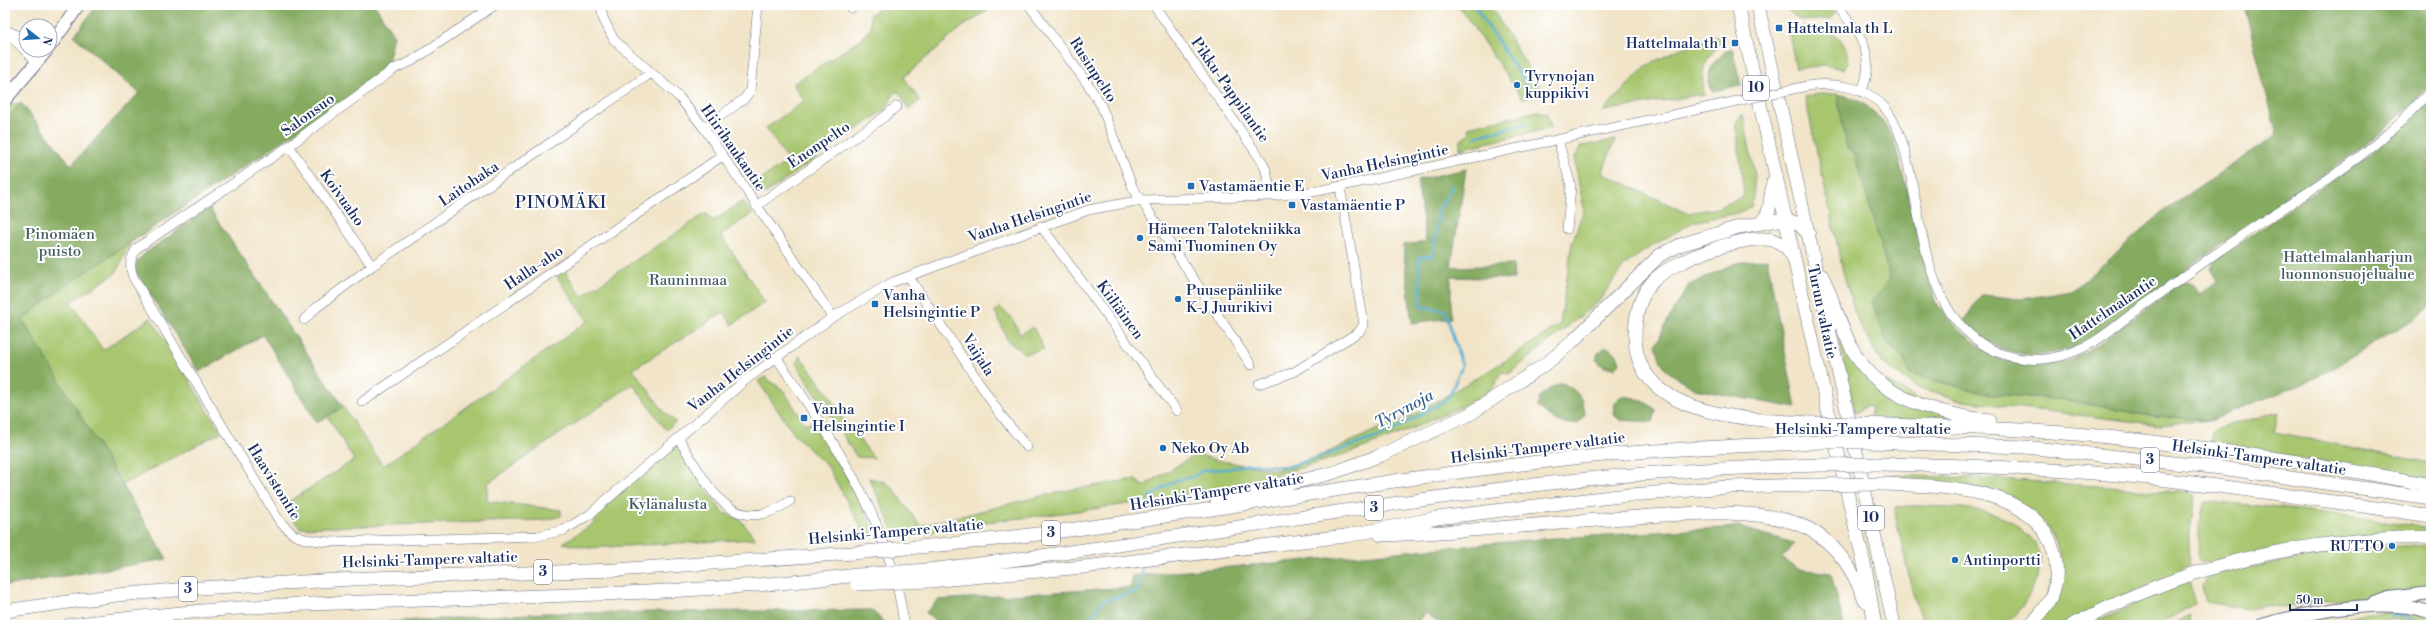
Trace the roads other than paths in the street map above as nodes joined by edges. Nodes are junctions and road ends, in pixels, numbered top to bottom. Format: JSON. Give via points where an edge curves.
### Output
{"nodes":[{"id":1,"x":79,"y":5,"type":"edge"},
{"id":2,"x":495,"y":5,"type":"edge"},
{"id":3,"x":601,"y":5,"type":"edge"},
{"id":4,"x":758,"y":5,"type":"edge"},
{"id":5,"x":1029,"y":5,"type":"edge"},
{"id":6,"x":1154,"y":5,"type":"edge"},
{"id":7,"x":1738,"y":5,"type":"edge"},
{"id":8,"x":1758,"y":5,"type":"edge"},
{"id":9,"x":1836,"y":5,"type":"edge"},
{"id":10,"x":5,"y":30,"type":"edge"},
{"id":11,"x":58,"y":34,"type":"edge"},
{"id":12,"x":18,"y":36,"type":"edge"},
{"id":13,"x":40,"y":58,"type":"edge"},
{"id":14,"x":37,"y":62,"type":"junction"},
{"id":15,"x":651,"y":73,"type":"junction"},
{"id":16,"x":2431,"y":90,"type":"edge"},
{"id":17,"x":1861,"y":92,"type":"junction"},
{"id":18,"x":5,"y":100,"type":"edge"},
{"id":19,"x":1728,"y":103,"type":"joint"},
{"id":20,"x":897,"y":106,"type":"dead end"},
{"id":21,"x":704,"y":128,"type":"junction"},
{"id":22,"x":1558,"y":140,"type":"junction"},
{"id":23,"x":289,"y":146,"type":"junction"},
{"id":24,"x":722,"y":156,"type":"junction"},
{"id":25,"x":1774,"y":170,"type":"junction"},
{"id":26,"x":1340,"y":187,"type":"junction"},
{"id":27,"x":1271,"y":196,"type":"junction"},
{"id":28,"x":1142,"y":200,"type":"junction"},
{"id":29,"x":756,"y":206,"type":"junction"},
{"id":30,"x":1786,"y":219,"type":"junction"},
{"id":31,"x":1764,"y":221,"type":"junction"},
{"id":32,"x":1041,"y":226,"type":"junction"},
{"id":33,"x":1567,"y":229,"type":"dead end"},
{"id":34,"x":1809,"y":235,"type":"junction"},
{"id":35,"x":137,"y":248,"type":"joint"},
{"id":36,"x":1812,"y":256,"type":"junction"},
{"id":37,"x":1794,"y":258,"type":"junction"},
{"id":38,"x":372,"y":266,"type":"junction"},
{"id":39,"x":909,"y":277,"type":"junction"},
{"id":40,"x":833,"y":317,"type":"junction"},
{"id":41,"x":304,"y":320,"type":"dead end"},
{"id":42,"x":776,"y":357,"type":"junction"},
{"id":43,"x":1251,"y":364,"type":"dead end"},
{"id":44,"x":1258,"y":384,"type":"dead end"},
{"id":45,"x":362,"y":402,"type":"dead end"},
{"id":46,"x":1177,"y":411,"type":"dead end"},
{"id":47,"x":2008,"y":429,"type":"junction"},
{"id":48,"x":678,"y":438,"type":"junction"},
{"id":49,"x":1028,"y":447,"type":"dead end"},
{"id":50,"x":2431,"y":485,"type":"edge"},
{"id":51,"x":2431,"y":498,"type":"edge"},
{"id":52,"x":790,"y":501,"type":"dead end"},
{"id":53,"x":1172,"y":516,"type":"junction"},
{"id":54,"x":2431,"y":516,"type":"edge"},
{"id":55,"x":564,"y":530,"type":"joint"},
{"id":56,"x":1345,"y":536,"type":"junction"},
{"id":57,"x":2431,"y":537,"type":"edge"},
{"id":58,"x":928,"y":575,"type":"junction"},
{"id":59,"x":2431,"y":593,"type":"edge"},
{"id":60,"x":2366,"y":606,"type":"junction"},
{"id":61,"x":5,"y":611,"type":"edge"},
{"id":62,"x":2430,"y":614,"type":"edge"},
{"id":63,"x":68,"y":625,"type":"edge"},
{"id":64,"x":904,"y":625,"type":"edge"},
{"id":65,"x":1875,"y":625,"type":"edge"},
{"id":66,"x":1894,"y":625,"type":"edge"},
{"id":67,"x":2030,"y":625,"type":"edge"},
{"id":68,"x":2072,"y":625,"type":"edge"},
{"id":69,"x":2262,"y":625,"type":"edge"}],
"edges":[{"from":1,"to":11,"type":"main road"},
{"from":2,"to":23,"type":"street","name":"Salonsuo","via":[[412,61],[394,69]]},
{"from":3,"to":15,"type":"street","name":"Hiirihaukantie","via":[[603,18],[614,40]]},
{"from":4,"to":21,"type":"street","via":[[750,91],[744,99]]},
{"from":5,"to":28,"type":"street","name":"Rusinpelto","via":[[1101,105],[1129,180]]},
{"from":6,"to":27,"type":"street","name":"Pikku-Pappilantie","via":[[1261,160],[1266,170]]},
{"from":7,"to":25,"type":"highway","name":"Turun valtatie","number":"10"},
{"from":8,"to":34,"type":"highway","name":"Turun valtatie","number":"10"},
{"from":9,"to":17,"type":"street","via":[[1855,28],[1866,50],[1869,68]]},
{"from":10,"to":12,"type":"street"},
{"from":10,"to":14,"type":"street"},
{"from":13,"to":14,"type":"main road"},
{"from":14,"to":18,"type":"main road"},
{"from":15,"to":21,"type":"street","name":"Hiirihaukantie","via":[[680,97]]},
{"from":15,"to":38,"type":"street","name":"Laitohaka"},
{"from":16,"to":17,"type":"street","name":"Hattelmalantie","via":[[2386,136],[2098,339],[2073,353],[2034,360],[2009,357],[1982,343],[1956,320],[1933,274],[1904,148],[1894,123],[1884,107]]},
{"from":17,"to":19,"type":"street","name":"Hattelmalantie","bridge":true,"via":[[1833,83]]},
{"from":19,"to":22,"type":"street","name":"Vanha Helsingintie"},
{"from":20,"to":29,"type":"street","name":"Enonpelto"},
{"from":21,"to":24,"type":"street","name":"Hiirihaukantie"},
{"from":22,"to":26,"type":"street","name":"Vanha Helsingintie"},
{"from":22,"to":33,"type":"street","via":[[1571,186]]},
{"from":23,"to":35,"type":"street","name":"Salonsuo"},
{"from":23,"to":38,"type":"street","name":"Koivuaho"},
{"from":24,"to":29,"type":"street","name":"Hiirihaukantie"},
{"from":24,"to":45,"type":"street","name":"Halla-aho"},
{"from":25,"to":30,"type":"highway","name":"Turun valtatie","number":"10"},
{"from":25,"to":31,"type":"highway","via":[[1769,210]]},
{"from":26,"to":27,"type":"street","name":"Vanha Helsingintie"},
{"from":26,"to":44,"type":"street","via":[[1364,324],[1359,332],[1294,372]]},
{"from":27,"to":28,"type":"street","name":"Vanha Helsingintie"},
{"from":28,"to":32,"type":"street","name":"Vanha Helsingintie","via":[[1088,210]]},
{"from":28,"to":43,"type":"street","name":"Rusinpelto"},
{"from":29,"to":40,"type":"street","name":"Hiirihaukantie"},
{"from":30,"to":31,"type":"highway"},
{"from":30,"to":34,"type":"highway","via":[[1800,224]]},
{"from":30,"to":37,"type":"highway","name":"Turun valtatie","number":"10"},
{"from":31,"to":53,"type":"highway","via":[[1694,241],[1660,255],[1572,342],[1547,363],[1470,414],[1379,456],[1332,473],[1229,498]]},
{"from":32,"to":39,"type":"street","name":"Vanha Helsingintie"},
{"from":32,"to":46,"type":"street","name":"Kiiliäinen"},
{"from":34,"to":36,"type":"highway","name":"Turun valtatie","number":"10"},
{"from":35,"to":55,"type":"street","name":"Haavistontie","via":[[130,261],[133,277],[286,530],[305,539],[329,542],[521,537]]},
{"from":36,"to":47,"type":"highway","via":[[1829,290],[1853,352],[1878,383],[1894,394],[1917,404],[1995,422]]},
{"from":36,"to":66,"type":"highway","name":"Turun valtatie","number":"10"},
{"from":37,"to":47,"type":"highway","bridge":true,"via":[[1782,244],[1761,239],[1714,249],[1668,269],[1655,280],[1643,295],[1638,311],[1635,345],[1639,360],[1657,385],[1672,397],[1690,406],[1761,420]]},
{"from":37,"to":65,"type":"highway","name":"Turun valtatie","number":"10","via":[[1866,572]]},
{"from":38,"to":41,"type":"street","name":"Laitohaka"},
{"from":39,"to":40,"type":"street","name":"Vanha Helsingintie","via":[[867,296]]},
{"from":39,"to":49,"type":"street","name":"Vaijala","via":[[1000,414]]},
{"from":40,"to":42,"type":"street","name":"Vanha Helsingintie"},
{"from":42,"to":48,"type":"street","name":"Vanha Helsingintie"},
{"from":42,"to":64,"type":"street","via":[[841,455],[869,504],[891,559],[898,584]]},
{"from":47,"to":50,"type":"highway","via":[[2125,438],[2224,450]]},
{"from":48,"to":52,"type":"street","via":[[721,502],[741,515],[762,515],[778,510]]},
{"from":48,"to":55,"type":"street","name":"Vanha Helsingintie","via":[[589,515]]},
{"from":51,"to":53,"type":"highway","name":"Helsinki-Tampere valtatie","number":"3","bridge":true,"via":[[2221,468],[2041,448],[1823,442],[1707,447],[1548,460]]},
{"from":53,"to":61,"type":"highway","name":"Helsinki-Tampere valtatie","number":"3","bridge":true,"via":[[1047,534],[853,553],[615,570],[348,579],[199,588],[116,595]]},
{"from":54,"to":58,"type":"highway","number":"3","bridge":true,"via":[[2250,490],[2118,475],[1876,464],[1711,469],[1551,483]]},
{"from":56,"to":58,"type":"highway","via":[[1084,567]]},
{"from":56,"to":65,"type":"highway","via":[[1396,535],[1657,516],[1728,514],[1776,518],[1808,528],[1826,539],[1839,553],[1860,588]]},
{"from":56,"to":67,"type":"highway","bridge":true,"via":[[1437,518],[1538,505],[1728,487],[1880,484],[1923,486],[1984,495],[2015,505],[2038,522],[2052,545],[2056,569],[2055,584],[2048,604]]},
{"from":57,"to":68,"type":"highway","via":[[2380,539],[2319,546],[2231,563],[2141,592]]},
{"from":58,"to":63,"type":"highway","number":"3","bridge":true,"via":[[635,593],[202,610]]},
{"from":59,"to":60,"type":"main road","via":[[2388,598]]},
{"from":59,"to":62,"type":"main road","via":[[2427,602]]},
{"from":60,"to":62,"type":"main road","via":[[2404,607]]},
{"from":60,"to":69,"type":"main road"}]}
